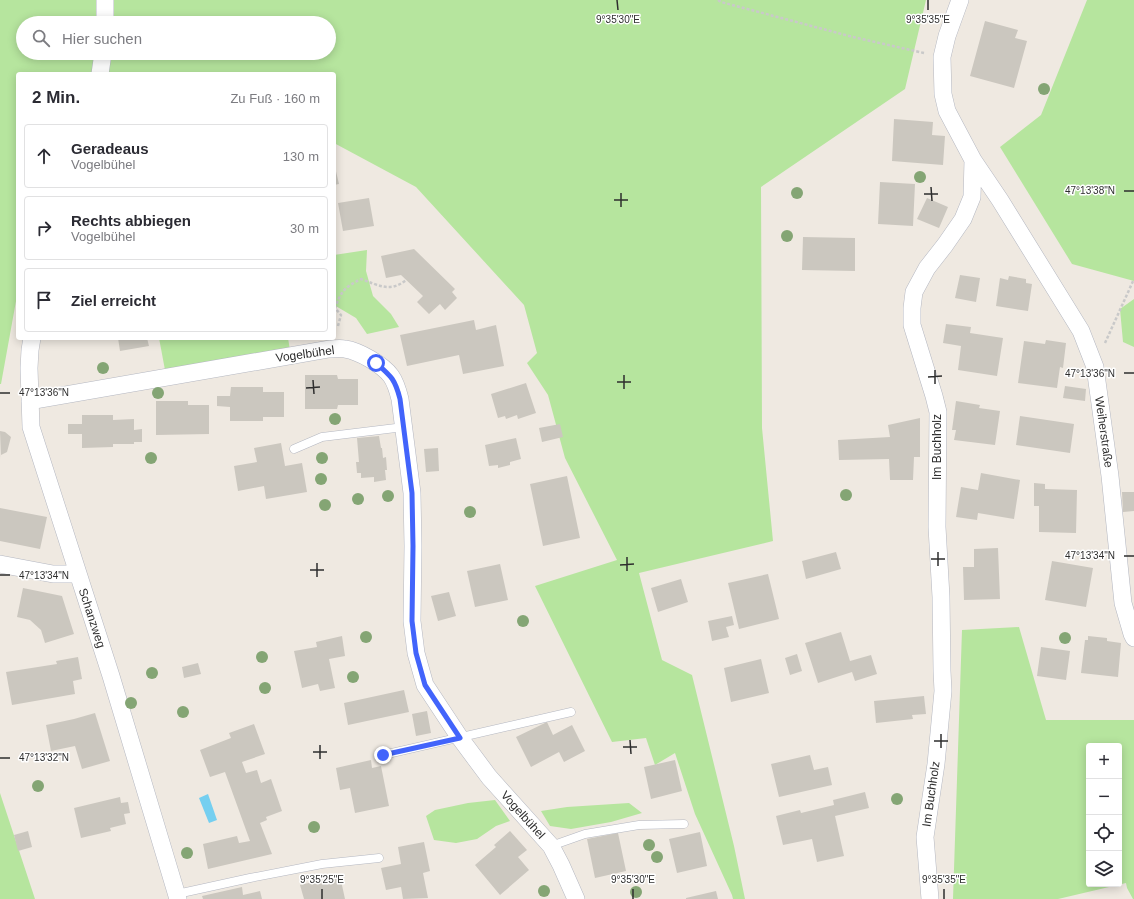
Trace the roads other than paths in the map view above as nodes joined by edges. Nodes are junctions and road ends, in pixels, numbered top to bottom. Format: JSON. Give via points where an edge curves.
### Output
{"nodes":[{"id":1,"x":104,"y":0,"type":"edge"},
{"id":2,"x":960,"y":0,"type":"edge"},
{"id":3,"x":105,"y":16,"type":"edge"},
{"id":4,"x":102,"y":60,"type":"edge"},
{"id":5,"x":100,"y":72,"type":"edge"},
{"id":6,"x":973,"y":160,"type":"junction"},
{"id":7,"x":32,"y":340,"type":"edge"},
{"id":8,"x":30,"y":400,"type":"junction"},
{"id":9,"x":404,"y":427,"type":"junction"},
{"id":10,"x":294,"y":449,"type":"dead end"},
{"id":11,"x":0,"y":564,"type":"edge"},
{"id":12,"x":78,"y":574,"type":"junction"},
{"id":13,"x":1134,"y":638,"type":"edge"},
{"id":14,"x":571,"y":712,"type":"dead end"},
{"id":15,"x":460,"y":738,"type":"junction"},
{"id":16,"x":383,"y":755,"type":"dead end"},
{"id":17,"x":684,"y":824,"type":"dead end"},
{"id":18,"x":551,"y":846,"type":"junction"},
{"id":19,"x":379,"y":858,"type":"dead end"},
{"id":20,"x":177,"y":897,"type":"edge"},
{"id":21,"x":576,"y":899,"type":"edge"},
{"id":22,"x":930,"y":899,"type":"edge"}],
"edges":[{"from":1,"to":3,"type":"street"},
{"from":2,"to":6,"type":"street","name":"Im Buchholz","via":[[942,57],[943,94],[947,111]]},
{"from":4,"to":5,"type":"street"},
{"from":6,"to":13,"type":"street","name":"Weiherstraße","via":[[1081,331],[1095,367],[1110,476],[1123,603]]},
{"from":6,"to":22,"type":"street","name":"Im Buchholz","via":[[972,197],[963,219],[927,268],[914,292],[912,308],[912,325],[938,412],[937,527],[943,691],[925,837]]},
{"from":7,"to":8,"type":"street","name":"Schanzweg","via":[[29,362]]},
{"from":8,"to":9,"type":"street","name":"Vogelbühel","via":[[329,349],[346,349],[361,354],[390,375],[397,387]]},
{"from":8,"to":12,"type":"street","name":"Schanzweg","via":[[31,427]]},
{"from":9,"to":10,"type":"lane","via":[[322,437]]},
{"from":9,"to":15,"type":"street","name":"Vogelbühel","via":[[412,493],[412,621],[416,653],[425,685]]},
{"from":11,"to":12,"type":"street","via":[[53,574]]},
{"from":12,"to":20,"type":"street","name":"Schanzweg"},
{"from":14,"to":15,"type":"lane"},
{"from":15,"to":16,"type":"lane"},
{"from":15,"to":18,"type":"street","name":"Vogelbühel","via":[[489,777]]},
{"from":17,"to":18,"type":"lane","via":[[639,825],[585,834]]},
{"from":18,"to":21,"type":"street","name":"Vogelbühel"},
{"from":19,"to":20,"type":"lane","name":"Schanzweg","via":[[322,864],[250,878]]}]}
